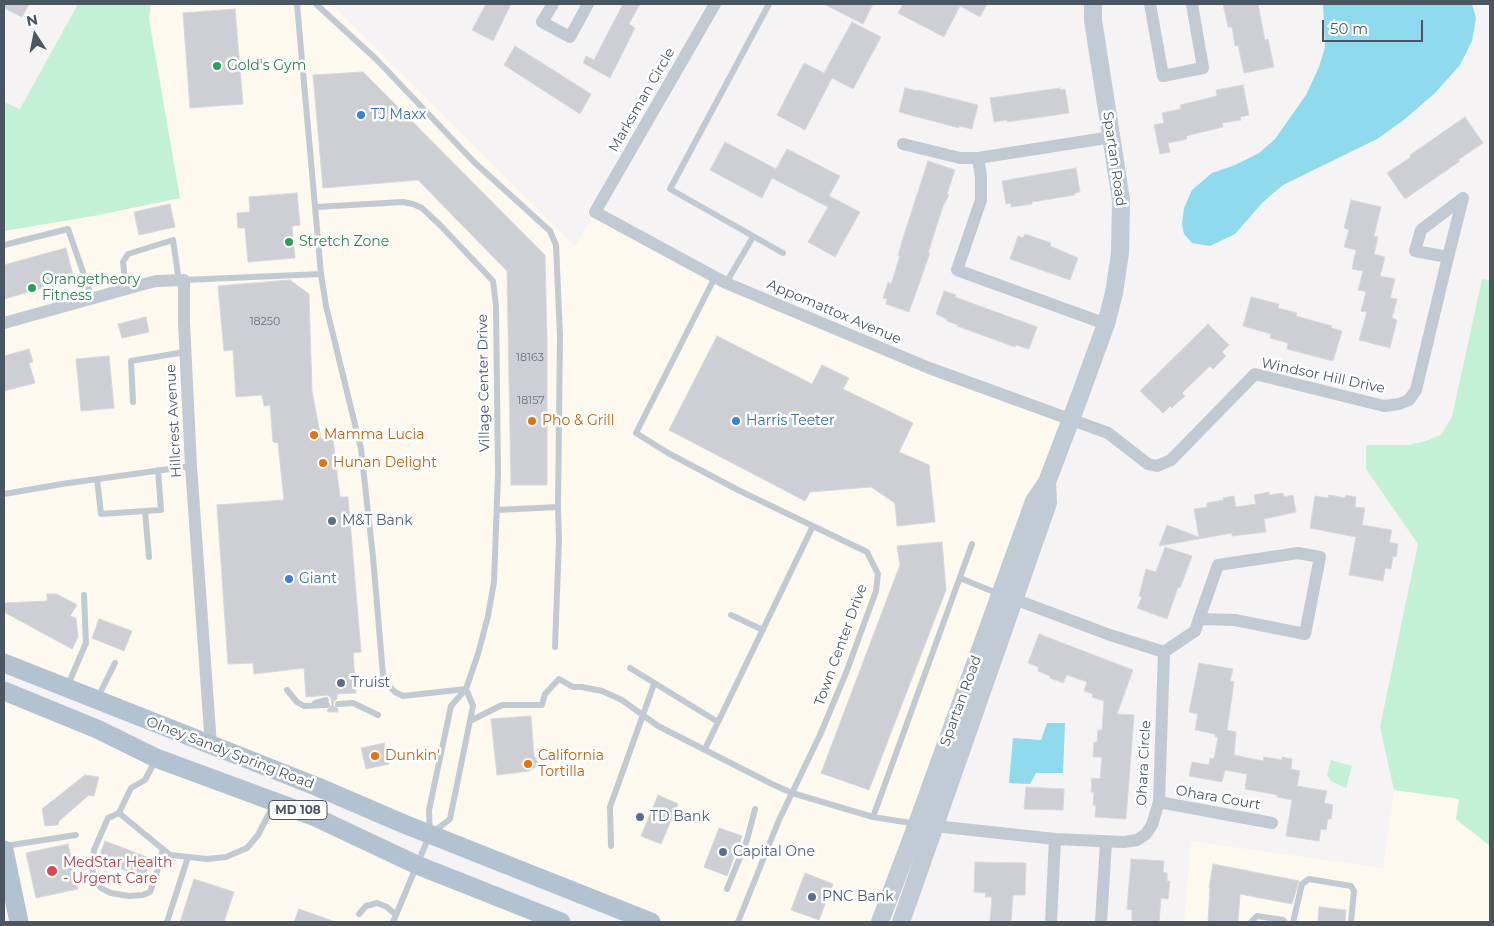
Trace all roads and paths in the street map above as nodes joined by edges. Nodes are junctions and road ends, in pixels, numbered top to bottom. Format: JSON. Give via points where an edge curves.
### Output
{"nodes":[{"id":1,"x":297,"y":4,"type":"edge"},
{"id":2,"x":316,"y":4,"type":"edge"},
{"id":3,"x":552,"y":4,"type":"edge"},
{"id":4,"x":588,"y":4,"type":"edge"},
{"id":5,"x":715,"y":4,"type":"edge"},
{"id":6,"x":1093,"y":4,"type":"edge"},
{"id":7,"x":1150,"y":4,"type":"edge"},
{"id":8,"x":1192,"y":4,"type":"edge"},
{"id":9,"x":765,"y":5,"type":"edge"},
{"id":10,"x":1112,"y":137,"type":"junction"},
{"id":11,"x":903,"y":144,"type":"dead end"},
{"id":12,"x":978,"y":158,"type":"junction"},
{"id":13,"x":316,"y":207,"type":"junction"},
{"id":14,"x":595,"y":212,"type":"joint"},
{"id":15,"x":754,"y":237,"type":"junction"},
{"id":16,"x":4,"y":245,"type":"edge"},
{"id":17,"x":783,"y":253,"type":"dead end"},
{"id":18,"x":1448,"y":257,"type":"junction"},
{"id":19,"x":321,"y":274,"type":"junction"},
{"id":20,"x":182,"y":280,"type":"junction"},
{"id":21,"x":720,"y":280,"type":"junction"},
{"id":22,"x":126,"y":289,"type":"junction"},
{"id":23,"x":92,"y":298,"type":"junction"},
{"id":24,"x":4,"y":323,"type":"edge"},
{"id":25,"x":1106,"y":324,"type":"junction"},
{"id":26,"x":185,"y":352,"type":"junction"},
{"id":27,"x":133,"y":402,"type":"dead end"},
{"id":28,"x":1071,"y":420,"type":"junction"},
{"id":29,"x":191,"y":466,"type":"junction"},
{"id":30,"x":158,"y":470,"type":"junction"},
{"id":31,"x":97,"y":479,"type":"junction"},
{"id":32,"x":4,"y":494,"type":"edge"},
{"id":33,"x":558,"y":507,"type":"junction"},
{"id":34,"x":497,"y":510,"type":"junction"},
{"id":35,"x":145,"y":512,"type":"junction"},
{"id":36,"x":813,"y":526,"type":"junction"},
{"id":37,"x":972,"y":544,"type":"dead end"},
{"id":38,"x":149,"y":557,"type":"dead end"},
{"id":39,"x":960,"y":578,"type":"junction"},
{"id":40,"x":84,"y":595,"type":"dead end"},
{"id":41,"x":1006,"y":596,"type":"junction"},
{"id":42,"x":731,"y":615,"type":"dead end"},
{"id":43,"x":1199,"y":619,"type":"junction"},
{"id":44,"x":763,"y":630,"type":"junction"},
{"id":45,"x":556,"y":647,"type":"dead end"},
{"id":46,"x":1164,"y":652,"type":"junction"},
{"id":47,"x":4,"y":663,"type":"edge"},
{"id":48,"x":115,"y":663,"type":"dead end"},
{"id":49,"x":630,"y":668,"type":"dead end"},
{"id":50,"x":654,"y":684,"type":"junction"},
{"id":51,"x":66,"y":688,"type":"junction"},
{"id":52,"x":466,"y":689,"type":"junction"},
{"id":53,"x":287,"y":690,"type":"dead end"},
{"id":54,"x":4,"y":692,"type":"edge"},
{"id":55,"x":4,"y":700,"type":"edge"},
{"id":56,"x":96,"y":700,"type":"junction"},
{"id":57,"x":327,"y":702,"type":"dead end"},
{"id":58,"x":338,"y":702,"type":"dead end"},
{"id":59,"x":32,"y":703,"type":"junction"},
{"id":60,"x":378,"y":715,"type":"dead end"},
{"id":61,"x":642,"y":715,"type":"junction"},
{"id":62,"x":470,"y":721,"type":"junction"},
{"id":63,"x":718,"y":722,"type":"junction"},
{"id":64,"x":211,"y":746,"type":"junction"},
{"id":65,"x":705,"y":749,"type":"junction"},
{"id":66,"x":156,"y":758,"type":"junction"},
{"id":67,"x":792,"y":793,"type":"junction"},
{"id":68,"x":276,"y":801,"type":"junction"},
{"id":69,"x":1158,"y":802,"type":"junction"},
{"id":70,"x":755,"y":809,"type":"dead end"},
{"id":71,"x":119,"y":814,"type":"junction"},
{"id":72,"x":873,"y":817,"type":"junction"},
{"id":73,"x":1272,"y":823,"type":"dead end"},
{"id":74,"x":917,"y":824,"type":"junction"},
{"id":75,"x":935,"y":826,"type":"junction"},
{"id":76,"x":430,"y":834,"type":"junction"},
{"id":77,"x":76,"y":835,"type":"dead end"},
{"id":78,"x":1055,"y":839,"type":"junction"},
{"id":79,"x":1106,"y":842,"type":"junction"},
{"id":80,"x":4,"y":846,"type":"edge"},
{"id":81,"x":611,"y":846,"type":"dead end"},
{"id":82,"x":163,"y":849,"type":"junction"},
{"id":83,"x":4,"y":850,"type":"edge"},
{"id":84,"x":188,"y":857,"type":"junction"},
{"id":85,"x":417,"y":865,"type":"junction"},
{"id":86,"x":727,"y":889,"type":"dead end"},
{"id":87,"x":359,"y":914,"type":"dead end"},
{"id":88,"x":396,"y":915,"type":"junction"},
{"id":89,"x":19,"y":922,"type":"edge"},
{"id":90,"x":167,"y":922,"type":"edge"},
{"id":91,"x":393,"y":922,"type":"edge"},
{"id":92,"x":561,"y":922,"type":"edge"},
{"id":93,"x":651,"y":922,"type":"edge"},
{"id":94,"x":738,"y":922,"type":"edge"},
{"id":95,"x":880,"y":922,"type":"edge"},
{"id":96,"x":901,"y":922,"type":"edge"},
{"id":97,"x":1050,"y":922,"type":"edge"},
{"id":98,"x":1101,"y":922,"type":"edge"},
{"id":99,"x":1251,"y":922,"type":"edge"},
{"id":100,"x":1285,"y":922,"type":"edge"},
{"id":101,"x":1293,"y":922,"type":"edge"},
{"id":102,"x":1351,"y":922,"type":"edge"}],
"edges":[{"from":1,"to":13,"type":"lane"},
{"from":2,"to":33,"type":"lane","via":[[376,59],[474,162],[550,231],[556,245],[560,336]]},
{"from":3,"to":4,"type":"street","via":[[542,22],[570,37]]},
{"from":5,"to":14,"type":"street","name":"Marksman Circle"},
{"from":6,"to":10,"type":"street","name":"Spartan Road"},
{"from":7,"to":8,"type":"street","via":[[1163,76],[1204,68]]},
{"from":9,"to":15,"type":"lane","via":[[670,189]]},
{"from":10,"to":12,"type":"street"},
{"from":10,"to":25,"type":"street","name":"Spartan Road","via":[[1122,200],[1120,252]]},
{"from":11,"to":12,"type":"street","via":[[960,158]]},
{"from":12,"to":25,"type":"street","via":[[981,200],[957,270]]},
{"from":13,"to":19,"type":"lane"},
{"from":13,"to":34,"type":"lane","name":"Village Center Drive","via":[[413,204],[442,226],[493,281],[496,306]]},
{"from":14,"to":21,"type":"street","name":"Appomattox Avenue"},
{"from":15,"to":17,"type":"lane"},
{"from":15,"to":21,"type":"lane"},
{"from":16,"to":23,"type":"lane","via":[[68,229]]},
{"from":18,"to":18,"type":"street","name":"Windsor Hill Drive","via":[[1415,250],[1421,230],[1463,198]]},
{"from":18,"to":28,"type":"street","name":"Windsor Hill Drive","via":[[1416,390],[1409,400],[1384,406],[1255,374],[1171,460],[1158,466],[1148,464],[1108,433]]},
{"from":19,"to":20,"type":"lane"},
{"from":19,"to":52,"type":"lane","via":[[361,448],[382,675],[395,692],[404,696]]},
{"from":20,"to":22,"type":"street","via":[[157,281]]},
{"from":20,"to":22,"type":"lane","via":[[173,240],[128,254],[123,262]]},
{"from":20,"to":26,"type":"street","name":"Hillcrest Avenue"},
{"from":21,"to":28,"type":"street","name":"Appomattox Avenue","via":[[929,368]]},
{"from":21,"to":36,"type":"lane","name":"Town Center Drive","via":[[636,433],[707,474]]},
{"from":22,"to":23,"type":"street"},
{"from":23,"to":24,"type":"street"},
{"from":25,"to":28,"type":"street","name":"Spartan Road"},
{"from":26,"to":27,"type":"lane","via":[[131,361]]},
{"from":26,"to":29,"type":"street","name":"Hillcrest Avenue"},
{"from":28,"to":41,"type":"street","name":"Spartan Road","via":[[1047,482],[1034,501]]},
{"from":29,"to":30,"type":"lane"},
{"from":29,"to":64,"type":"street","name":"Hillcrest Avenue"},
{"from":30,"to":31,"type":"lane"},
{"from":30,"to":35,"type":"lane","via":[[161,510]]},
{"from":31,"to":32,"type":"lane"},
{"from":31,"to":35,"type":"lane","via":[[101,514]]},
{"from":33,"to":34,"type":"lane"},
{"from":33,"to":45,"type":"lane"},
{"from":34,"to":52,"type":"lane","name":"Village Center Drive","via":[[493,590],[481,645]]},
{"from":35,"to":38,"type":"lane"},
{"from":36,"to":44,"type":"lane"},
{"from":36,"to":67,"type":"lane","name":"Town Center Drive","via":[[867,552],[878,574],[871,607],[846,673]]},
{"from":37,"to":39,"type":"lane"},
{"from":39,"to":41,"type":"lane"},
{"from":39,"to":72,"type":"lane"},
{"from":40,"to":51,"type":"lane","via":[[86,643]]},
{"from":41,"to":46,"type":"street","via":[[1110,636]]},
{"from":41,"to":74,"type":"street","name":"Spartan Road"},
{"from":41,"to":75,"type":"street","name":"Spartan Road"},
{"from":42,"to":44,"type":"lane"},
{"from":43,"to":43,"type":"street","via":[[1218,565],[1298,553],[1320,557],[1305,634],[1235,620]]},
{"from":43,"to":46,"type":"street","via":[[1195,631]]},
{"from":44,"to":63,"type":"lane"},
{"from":46,"to":69,"type":"street","name":"Ohara Circle"},
{"from":47,"to":51,"type":"main road","name":"Olney Sandy Spring Road","number":"MD 108"},
{"from":48,"to":56,"type":"lane"},
{"from":49,"to":50,"type":"lane"},
{"from":50,"to":61,"type":"lane"},
{"from":50,"to":63,"type":"lane"},
{"from":51,"to":56,"type":"main road","name":"Olney Sandy Spring Road","number":"MD 108"},
{"from":52,"to":62,"type":"lane","via":[[473,706]]},
{"from":52,"to":76,"type":"lane","name":"Village Center Drive","via":[[451,706],[429,810]]},
{"from":53,"to":57,"type":"lane","via":[[304,706]]},
{"from":54,"to":59,"type":"main road","name":"Olney Sandy Spring Road","number":"MD 108"},
{"from":55,"to":59,"type":"main road"},
{"from":56,"to":64,"type":"main road","name":"Olney Sandy Spring Road","number":"MD 108"},
{"from":58,"to":60,"type":"lane","via":[[353,704]]},
{"from":59,"to":66,"type":"main road","name":"Olney Sandy Spring Road","number":"MD 108","via":[[97,729]]},
{"from":61,"to":62,"type":"lane","via":[[622,700],[602,691],[574,687],[559,679],[545,694],[542,705],[502,706]]},
{"from":61,"to":65,"type":"lane"},
{"from":61,"to":81,"type":"lane","via":[[610,807]]},
{"from":62,"to":76,"type":"lane","via":[[450,819]]},
{"from":63,"to":65,"type":"lane"},
{"from":64,"to":76,"type":"main road","name":"Olney Sandy Spring Road","number":"MD 108"},
{"from":65,"to":67,"type":"lane"},
{"from":66,"to":68,"type":"main road","name":"Olney Sandy Spring Road","number":"MD 108"},
{"from":66,"to":71,"type":"lane","via":[[145,780],[131,788]]},
{"from":67,"to":72,"type":"lane"},
{"from":67,"to":94,"type":"lane","name":"Town Center Drive"},
{"from":68,"to":84,"type":"lane","via":[[258,835],[247,848],[226,858]]},
{"from":68,"to":85,"type":"main road","name":"Olney Sandy Spring Road","number":"MD 108"},
{"from":69,"to":73,"type":"street","name":"Ohara Court"},
{"from":69,"to":79,"type":"street","name":"Ohara Circle","via":[[1146,834],[1137,840]]},
{"from":70,"to":86,"type":"lane","via":[[747,840]]},
{"from":71,"to":82,"type":"lane"},
{"from":71,"to":82,"type":"lane","via":[[108,818],[94,850],[92,868],[101,888],[129,896],[150,892]]},
{"from":72,"to":74,"type":"lane"},
{"from":74,"to":75,"type":"lane"},
{"from":74,"to":95,"type":"street","name":"Spartan Road"},
{"from":75,"to":78,"type":"street","name":"Ohara Circle"},
{"from":75,"to":96,"type":"street","name":"Spartan Road"},
{"from":76,"to":85,"type":"lane","name":"Village Center Drive"},
{"from":76,"to":93,"type":"main road","name":"Olney Sandy Spring Road","number":"MD 108"},
{"from":77,"to":80,"type":"lane"},
{"from":78,"to":79,"type":"street","name":"Ohara Circle"},
{"from":78,"to":97,"type":"street"},
{"from":79,"to":98,"type":"street"},
{"from":82,"to":84,"type":"lane","via":[[170,855]]},
{"from":83,"to":89,"type":"main road"},
{"from":84,"to":90,"type":"lane"},
{"from":85,"to":88,"type":"lane","name":"Village Center Drive"},
{"from":85,"to":92,"type":"main road","name":"Olney Sandy Spring Road","number":"MD 108"},
{"from":87,"to":88,"type":"lane","via":[[366,906],[377,904]]},
{"from":88,"to":91,"type":"lane","name":"Village Center Drive"},
{"from":99,"to":100,"type":"lane","via":[[1257,916]]},
{"from":101,"to":102,"type":"lane","via":[[1302,884],[1309,879],[1351,886],[1354,891]]}]}
